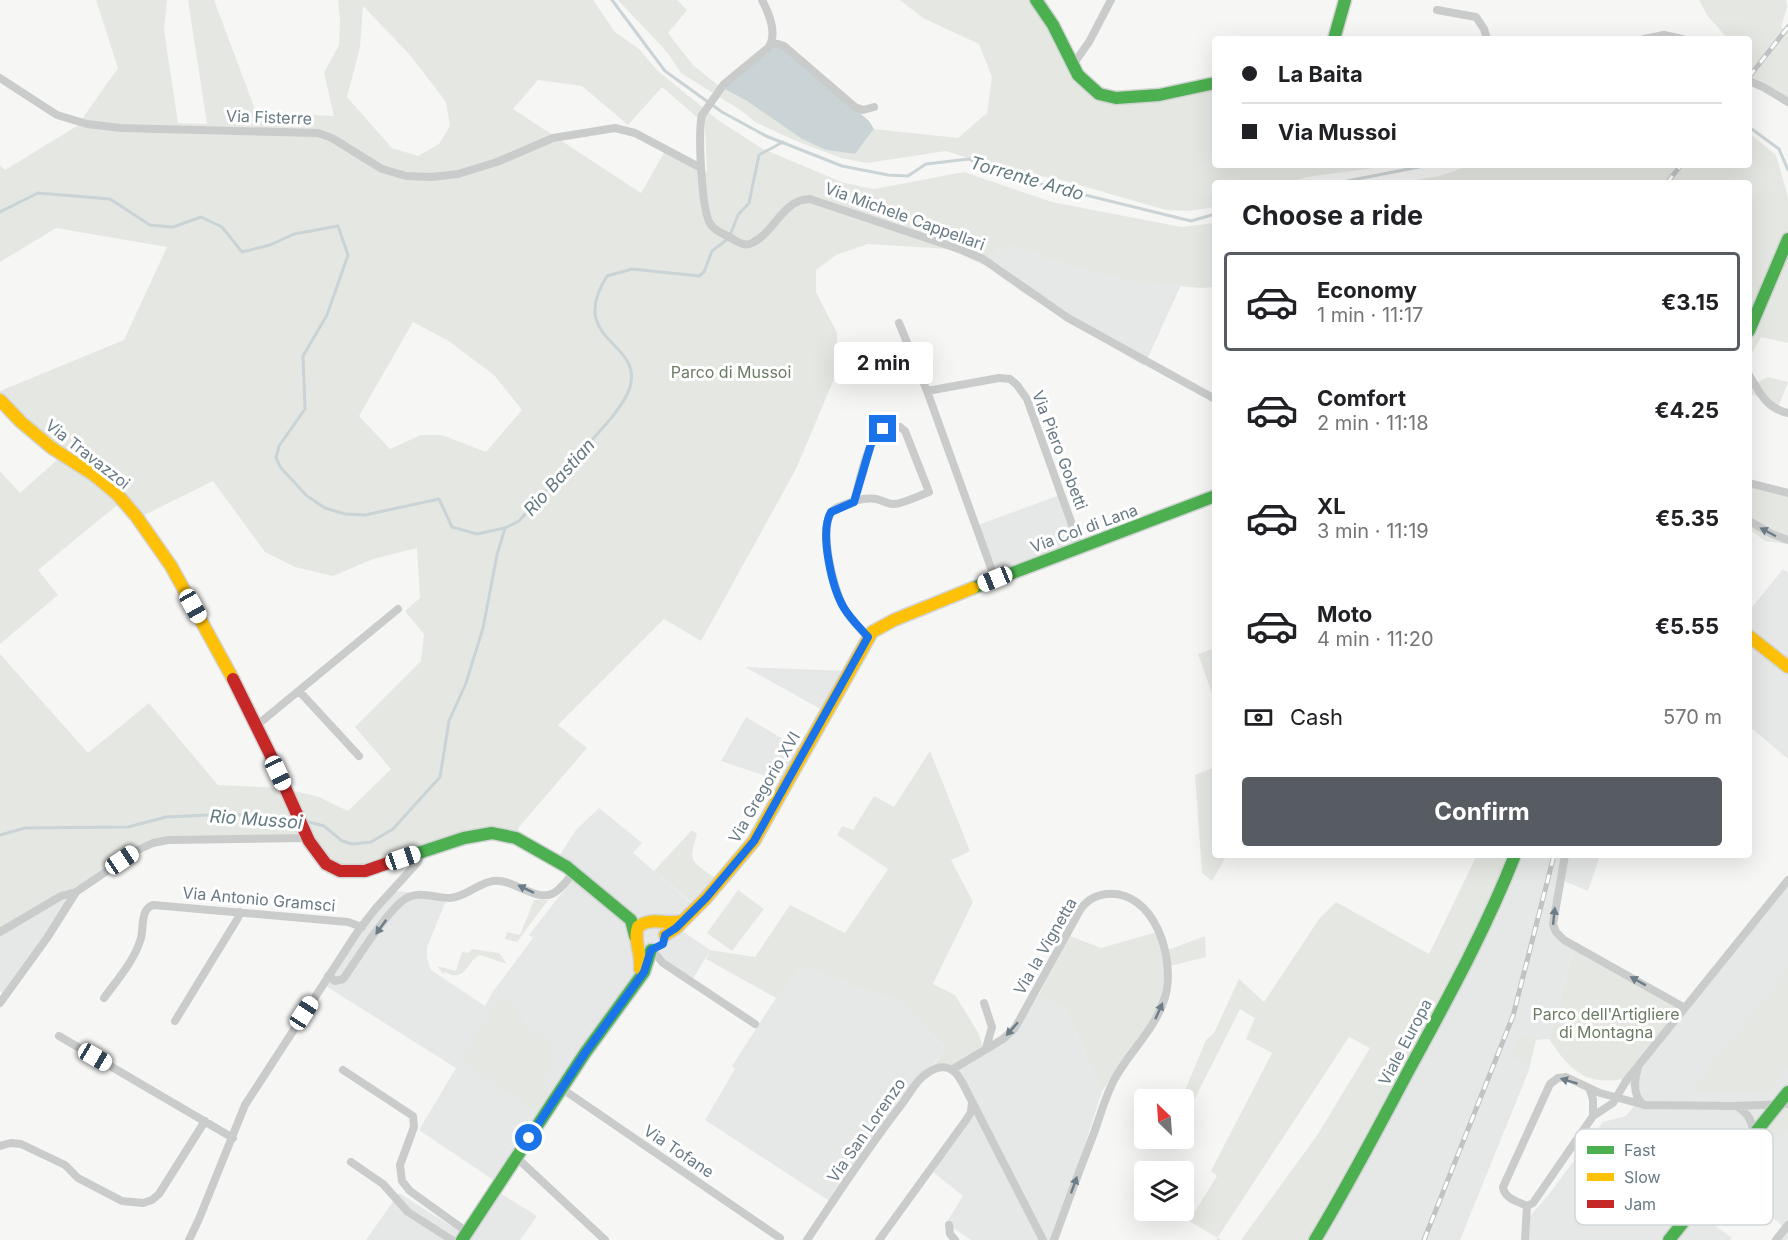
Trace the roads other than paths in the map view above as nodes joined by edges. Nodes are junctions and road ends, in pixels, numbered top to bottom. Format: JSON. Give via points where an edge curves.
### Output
{"nodes":[{"id":1,"x":762,"y":0,"type":"edge"},
{"id":2,"x":1036,"y":0,"type":"edge"},
{"id":3,"x":1111,"y":0,"type":"edge"},
{"id":4,"x":1345,"y":0,"type":"edge"},
{"id":5,"x":1437,"y":10,"type":"dead end"},
{"id":6,"x":1335,"y":36,"type":"edge"},
{"id":7,"x":1486,"y":36,"type":"edge"},
{"id":8,"x":772,"y":42,"type":"junction"},
{"id":9,"x":1072,"y":66,"type":"junction"},
{"id":10,"x":0,"y":78,"type":"edge"},
{"id":11,"x":1752,"y":82,"type":"edge"},
{"id":12,"x":1212,"y":84,"type":"edge"},
{"id":13,"x":1788,"y":102,"type":"edge"},
{"id":14,"x":874,"y":107,"type":"dead end"},
{"id":15,"x":701,"y":168,"type":"junction"},
{"id":16,"x":1788,"y":239,"type":"edge"},
{"id":17,"x":899,"y":323,"type":"dead end"},
{"id":18,"x":1752,"y":324,"type":"edge"},
{"id":19,"x":1752,"y":380,"type":"edge"},
{"id":20,"x":927,"y":391,"type":"junction"},
{"id":21,"x":1212,"y":397,"type":"edge"},
{"id":22,"x":0,"y":400,"type":"edge"},
{"id":23,"x":1788,"y":413,"type":"edge"},
{"id":24,"x":1752,"y":484,"type":"edge"},
{"id":25,"x":1788,"y":493,"type":"edge"},
{"id":26,"x":1212,"y":497,"type":"edge"},
{"id":27,"x":854,"y":502,"type":"junction"},
{"id":28,"x":1752,"y":523,"type":"edge"},
{"id":29,"x":1788,"y":540,"type":"edge"},
{"id":30,"x":1080,"y":547,"type":"junction"},
{"id":31,"x":995,"y":579,"type":"junction"},
{"id":32,"x":398,"y":609,"type":"dead end"},
{"id":33,"x":868,"y":637,"type":"junction"},
{"id":34,"x":1752,"y":638,"type":"edge"},
{"id":35,"x":1788,"y":667,"type":"edge"},
{"id":36,"x":299,"y":691,"type":"junction"},
{"id":37,"x":256,"y":726,"type":"junction"},
{"id":38,"x":359,"y":756,"type":"dead end"},
{"id":39,"x":307,"y":835,"type":"junction"},
{"id":40,"x":422,"y":852,"type":"junction"},
{"id":41,"x":1514,"y":858,"type":"edge"},
{"id":42,"x":1564,"y":858,"type":"edge"},
{"id":43,"x":573,"y":872,"type":"junction"},
{"id":44,"x":1788,"y":880,"type":"edge"},
{"id":45,"x":76,"y":892,"type":"junction"},
{"id":46,"x":240,"y":912,"type":"junction"},
{"id":47,"x":631,"y":920,"type":"junction"},
{"id":48,"x":684,"y":920,"type":"junction"},
{"id":49,"x":645,"y":921,"type":"junction"},
{"id":50,"x":659,"y":923,"type":"junction"},
{"id":51,"x":362,"y":927,"type":"junction"},
{"id":52,"x":0,"y":932,"type":"edge"},
{"id":53,"x":665,"y":935,"type":"junction"},
{"id":54,"x":637,"y":941,"type":"junction"},
{"id":55,"x":654,"y":949,"type":"junction"},
{"id":56,"x":661,"y":961,"type":"junction"},
{"id":57,"x":328,"y":976,"type":"junction"},
{"id":58,"x":640,"y":976,"type":"junction"},
{"id":59,"x":104,"y":998,"type":"dead end"},
{"id":60,"x":0,"y":1003,"type":"edge"},
{"id":61,"x":984,"y":1004,"type":"dead end"},
{"id":62,"x":1686,"y":1008,"type":"junction"},
{"id":63,"x":175,"y":1021,"type":"dead end"},
{"id":64,"x":755,"y":1024,"type":"dead end"},
{"id":65,"x":59,"y":1036,"type":"dead end"},
{"id":66,"x":986,"y":1048,"type":"junction"},
{"id":67,"x":1638,"y":1067,"type":"junction"},
{"id":68,"x":343,"y":1070,"type":"dead end"},
{"id":69,"x":953,"y":1070,"type":"junction"},
{"id":70,"x":1626,"y":1081,"type":"junction"},
{"id":71,"x":1589,"y":1088,"type":"junction"},
{"id":72,"x":561,"y":1089,"type":"junction"},
{"id":73,"x":1788,"y":1092,"type":"edge"},
{"id":74,"x":1599,"y":1093,"type":"junction"},
{"id":75,"x":1617,"y":1098,"type":"junction"},
{"id":76,"x":972,"y":1101,"type":"junction"},
{"id":77,"x":1783,"y":1104,"type":"edge"},
{"id":78,"x":1645,"y":1105,"type":"junction"},
{"id":79,"x":1736,"y":1106,"type":"junction"},
{"id":80,"x":1593,"y":1116,"type":"junction"},
{"id":81,"x":205,"y":1121,"type":"junction"},
{"id":82,"x":1584,"y":1129,"type":"edge"},
{"id":83,"x":1752,"y":1129,"type":"edge"},
{"id":84,"x":1758,"y":1129,"type":"edge"},
{"id":85,"x":233,"y":1138,"type":"junction"},
{"id":86,"x":1575,"y":1142,"type":"edge"},
{"id":87,"x":0,"y":1146,"type":"edge"},
{"id":88,"x":516,"y":1157,"type":"junction"},
{"id":89,"x":351,"y":1162,"type":"dead end"},
{"id":90,"x":1527,"y":1206,"type":"junction"},
{"id":91,"x":949,"y":1225,"type":"dead end"},
{"id":92,"x":1682,"y":1225,"type":"edge"},
{"id":93,"x":1788,"y":1225,"type":"edge"},
{"id":94,"x":465,"y":1236,"type":"edge"},
{"id":95,"x":780,"y":1238,"type":"dead end"},
{"id":96,"x":189,"y":1240,"type":"edge"},
{"id":97,"x":452,"y":1240,"type":"edge"},
{"id":98,"x":605,"y":1240,"type":"edge"},
{"id":99,"x":807,"y":1240,"type":"edge"},
{"id":100,"x":879,"y":1240,"type":"edge"},
{"id":101,"x":955,"y":1240,"type":"edge"},
{"id":102,"x":1043,"y":1240,"type":"edge"},
{"id":103,"x":1054,"y":1240,"type":"edge"},
{"id":104,"x":1315,"y":1240,"type":"edge"},
{"id":105,"x":1525,"y":1240,"type":"edge"},
{"id":106,"x":1670,"y":1240,"type":"edge"},
{"id":107,"x":1776,"y":1240,"type":"edge"}],
"edges":[{"from":1,"to":8,"type":"street","via":[[771,24]]},
{"from":2,"to":9,"type":"main road"},
{"from":3,"to":9,"type":"street"},
{"from":4,"to":6,"type":"main road"},
{"from":5,"to":7,"type":"street","via":[[1476,17]]},
{"from":8,"to":14,"type":"street","via":[[784,46],[855,107]]},
{"from":8,"to":15,"type":"street","name":"Via Michele Cappellari","via":[[720,89],[702,115]]},
{"from":9,"to":12,"type":"main road","via":[[1091,88],[1107,97],[1159,95]]},
{"from":10,"to":15,"type":"street","name":"Via Fisterre","via":[[71,121],[106,127],[318,133],[382,169],[406,176],[465,172],[553,138],[615,128],[636,133]]},
{"from":11,"to":13,"type":"street"},
{"from":15,"to":21,"type":"street","name":"Via Michele Cappellari","via":[[708,220],[713,228],[742,244],[756,241],[798,201],[813,199],[983,259],[1068,318]]},
{"from":16,"to":18,"type":"main road"},
{"from":17,"to":20,"type":"street"},
{"from":19,"to":23,"type":"street","via":[[1768,404]]},
{"from":20,"to":30,"type":"street","name":"Via Piero Gobetti","via":[[999,378],[1010,379],[1017,385],[1031,409]]},
{"from":20,"to":31,"type":"street"},
{"from":22,"to":37,"type":"main road","name":"Via Travazzoi","via":[[52,448],[110,488],[136,516],[171,566]]},
{"from":24,"to":25,"type":"street"},
{"from":26,"to":30,"type":"main road","name":"Via Col di Lana"},
{"from":27,"to":27,"type":"street","via":[[871,498],[900,503],[929,492],[900,427],[889,427],[875,438]]},
{"from":27,"to":33,"type":"street","via":[[837,508],[828,517],[829,561],[841,603]]},
{"from":29,"to":28,"type":"street","one_way":true},
{"from":30,"to":31,"type":"main road","name":"Via Col di Lana"},
{"from":31,"to":33,"type":"main road","name":"Via Col di Lana","via":[[894,620]]},
{"from":32,"to":36,"type":"street"},
{"from":33,"to":48,"type":"main road","name":"Via Gregorio XVI","via":[[754,841]]},
{"from":34,"to":35,"type":"main road"},
{"from":36,"to":37,"type":"street"},
{"from":36,"to":38,"type":"street"},
{"from":37,"to":39,"type":"main road","name":"Via Travazzoi"},
{"from":39,"to":40,"type":"main road","name":"Via Travazzoi","via":[[326,864],[347,872],[364,871]]},
{"from":39,"to":45,"type":"street","via":[[160,841],[138,850]]},
{"from":40,"to":43,"type":"main road","name":"Via Travazzoi","via":[[464,838],[499,834],[521,841]]},
{"from":40,"to":51,"type":"street","via":[[419,861]]},
{"from":41,"to":104,"type":"main road","name":"Viale Europa","via":[[1477,943],[1345,1192]]},
{"from":62,"to":42,"type":"street","one_way":true,"via":[[1556,932],[1553,919]]},
{"from":43,"to":47,"type":"main road","name":"Via Travazzoi"},
{"from":43,"to":57,"type":"street","one_way":true,"via":[[549,895],[538,896],[512,883],[494,881],[456,897],[420,894],[407,898],[394,909],[343,979],[335,981]]},
{"from":44,"to":62,"type":"street"},
{"from":45,"to":52,"type":"street","via":[[61,896]]},
{"from":45,"to":60,"type":"street"},
{"from":46,"to":51,"type":"street","name":"Via Antonio Gramsci","via":[[348,922]]},
{"from":46,"to":59,"type":"street","name":"Via Antonio Gramsci","via":[[153,905],[148,908],[138,947]]},
{"from":46,"to":63,"type":"street"},
{"from":47,"to":49,"type":"main road"},
{"from":47,"to":54,"type":"main road"},
{"from":48,"to":50,"type":"main road"},
{"from":48,"to":53,"type":"main road","name":"Via Gregorio XVI"},
{"from":49,"to":50,"type":"main road"},
{"from":49,"to":54,"type":"main road","via":[[638,927]]},
{"from":50,"to":53,"type":"main road"},
{"from":51,"to":57,"type":"street"},
{"from":53,"to":55,"type":"main road","via":[[663,944]]},
{"from":54,"to":55,"type":"main road"},
{"from":54,"to":58,"type":"main road"},
{"from":55,"to":56,"type":"street"},
{"from":55,"to":58,"type":"main road"},
{"from":56,"to":58,"type":"street"},
{"from":56,"to":64,"type":"street"},
{"from":57,"to":85,"type":"street","via":[[246,1105]]},
{"from":58,"to":72,"type":"main road"},
{"from":61,"to":66,"type":"street","via":[[992,1027]]},
{"from":62,"to":67,"type":"street"},
{"from":65,"to":81,"type":"street"},
{"from":66,"to":69,"type":"street","name":"Via la Vignetta"},
{"from":103,"to":66,"type":"street","name":"Via la Vignetta","one_way":true,"via":[[1113,1082],[1152,1025],[1165,997],[1166,952],[1144,908],[1119,894],[1088,900],[1014,1028]]},
{"from":67,"to":70,"type":"street"},
{"from":67,"to":78,"type":"street","via":[[1635,1092]]},
{"from":68,"to":94,"type":"street","via":[[413,1116],[414,1127],[400,1165],[402,1181]]},
{"from":69,"to":76,"type":"street"},
{"from":69,"to":99,"type":"street","name":"Via San Lorenzo","via":[[939,1068],[922,1077]]},
{"from":70,"to":74,"type":"street"},
{"from":70,"to":75,"type":"street"},
{"from":71,"to":74,"type":"street"},
{"from":71,"to":80,"type":"street"},
{"from":71,"to":90,"type":"street","one_way":true,"via":[[1566,1077],[1550,1084],[1503,1187],[1510,1198]]},
{"from":72,"to":88,"type":"main road"},
{"from":72,"to":95,"type":"street","name":"Via Tofane"},
{"from":73,"to":77,"type":"main road"},
{"from":74,"to":75,"type":"street"},
{"from":75,"to":78,"type":"street"},
{"from":75,"to":80,"type":"street"},
{"from":76,"to":100,"type":"street","via":[[966,1120]]},
{"from":76,"to":102,"type":"street"},
{"from":77,"to":79,"type":"street"},
{"from":77,"to":84,"type":"main road"},
{"from":78,"to":79,"type":"street"},
{"from":79,"to":83,"type":"street","via":[[1750,1118]]},
{"from":80,"to":82,"type":"street"},
{"from":81,"to":85,"type":"street"},
{"from":81,"to":87,"type":"street","via":[[159,1194],[138,1204],[110,1196],[78,1178],[65,1165],[21,1144]]},
{"from":85,"to":96,"type":"street"},
{"from":86,"to":90,"type":"street"},
{"from":88,"to":94,"type":"main road"},
{"from":88,"to":98,"type":"street"},
{"from":89,"to":97,"type":"street","via":[[383,1184],[408,1212]]},
{"from":90,"to":105,"type":"street"},
{"from":91,"to":101,"type":"street"},
{"from":92,"to":106,"type":"main road"},
{"from":93,"to":107,"type":"street"}]}
